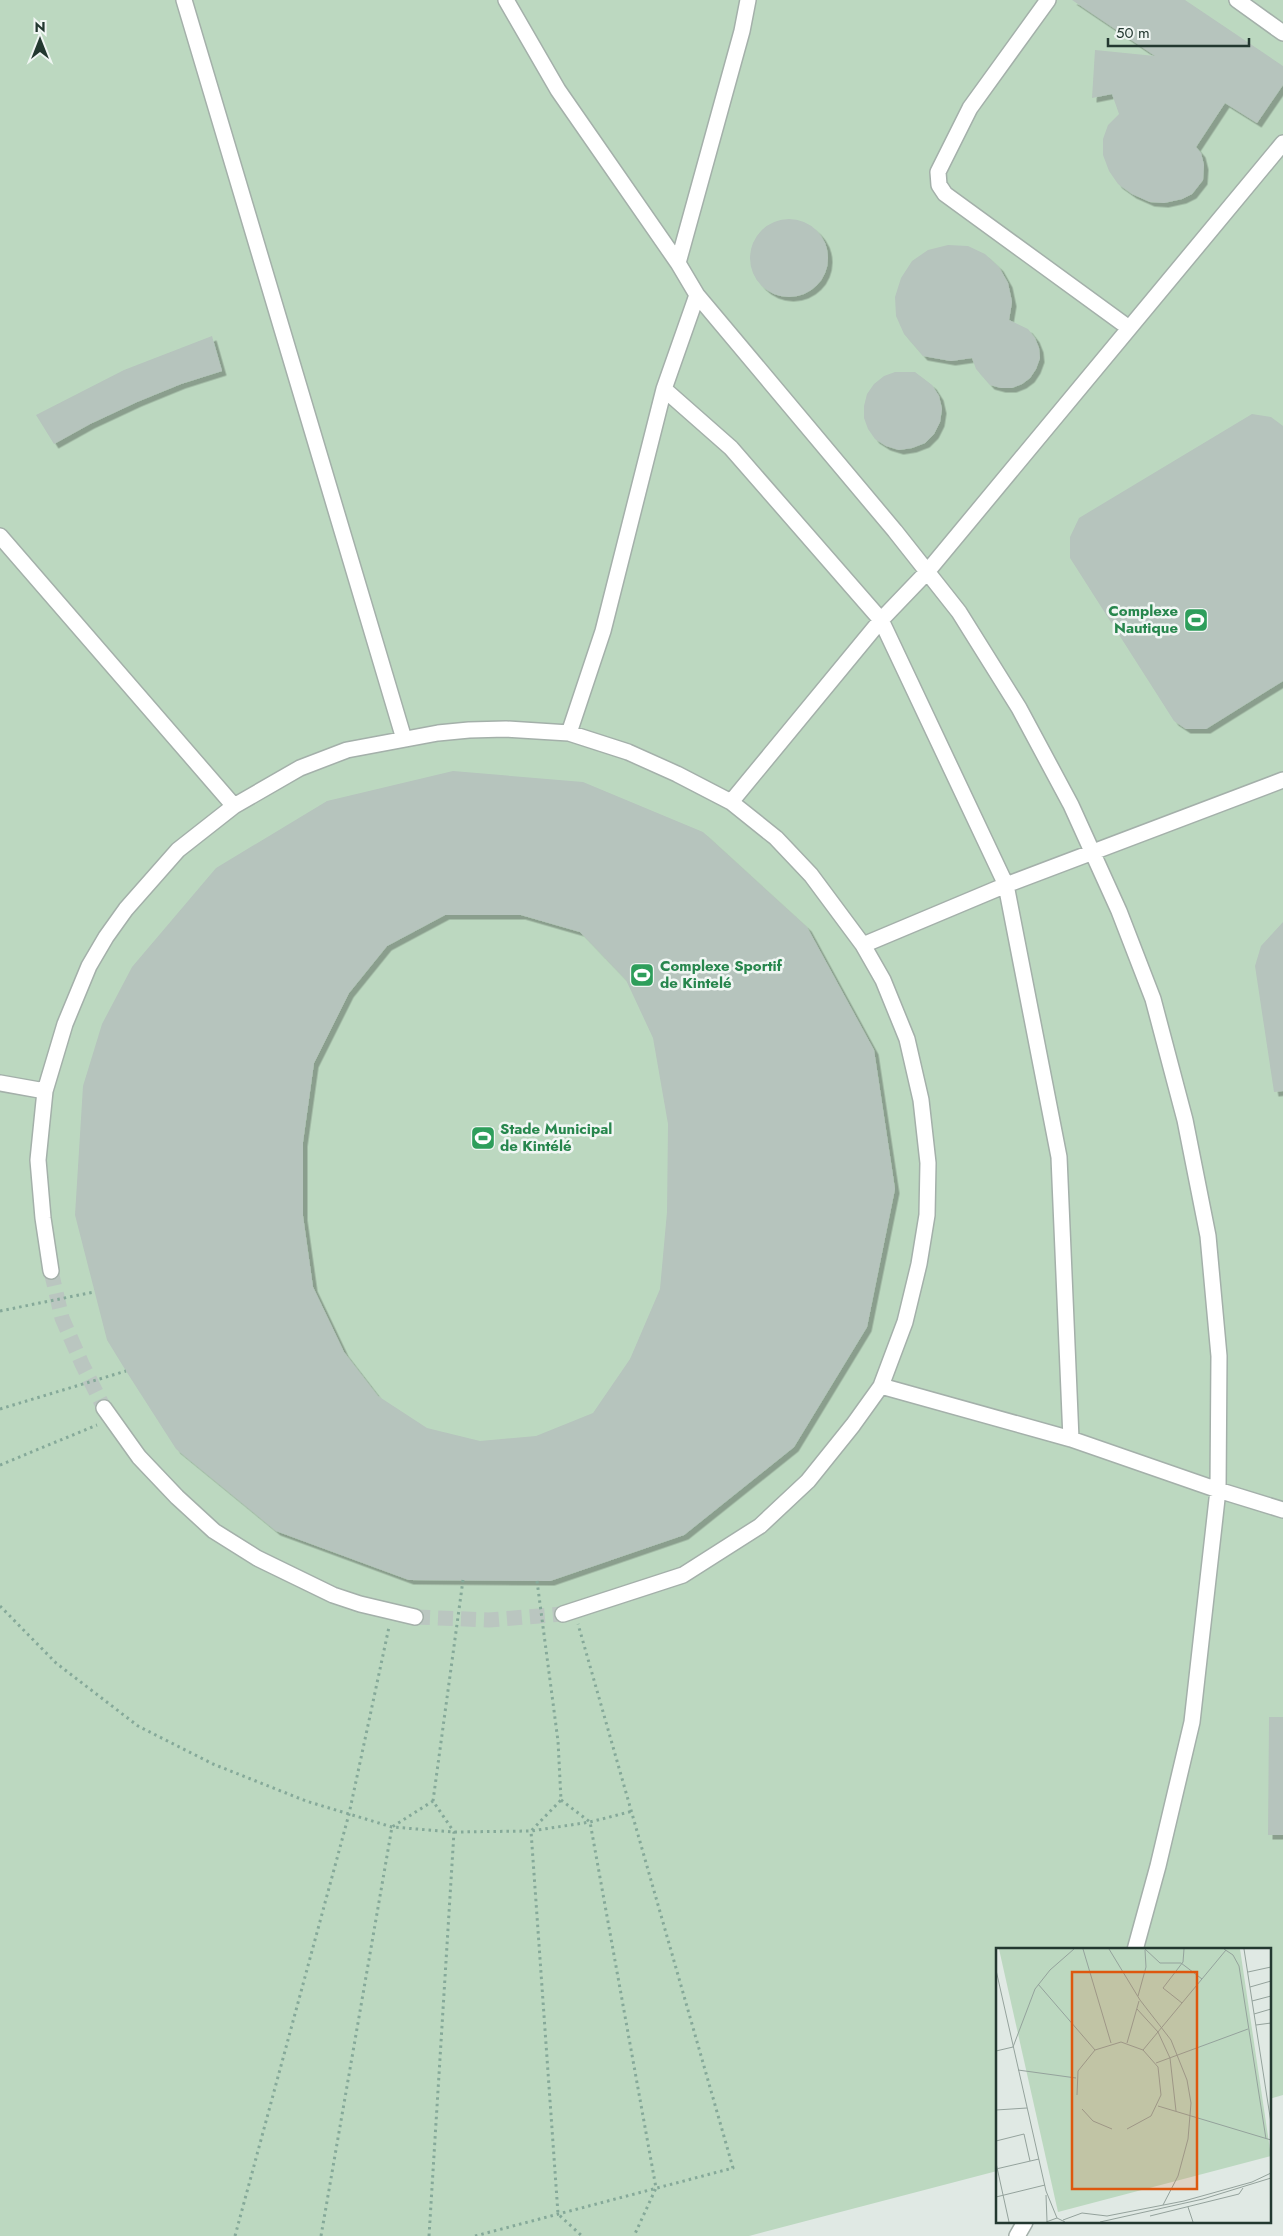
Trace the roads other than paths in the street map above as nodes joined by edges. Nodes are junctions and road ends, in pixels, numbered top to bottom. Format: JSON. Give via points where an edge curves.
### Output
{"nodes":[{"id":1,"x":184,"y":0,"type":"edge"},
{"id":2,"x":506,"y":0,"type":"edge"},
{"id":3,"x":748,"y":0,"type":"edge"},
{"id":4,"x":1048,"y":0,"type":"edge"},
{"id":5,"x":1238,"y":0,"type":"edge"},
{"id":6,"x":1283,"y":33,"type":"edge"},
{"id":7,"x":1283,"y":143,"type":"edge"},
{"id":8,"x":678,"y":263,"type":"junction"},
{"id":9,"x":696,"y":295,"type":"junction"},
{"id":10,"x":1129,"y":328,"type":"junction"},
{"id":11,"x":664,"y":389,"type":"junction"},
{"id":12,"x":0,"y":536,"type":"edge"},
{"id":13,"x":927,"y":572,"type":"junction"},
{"id":14,"x":881,"y":620,"type":"junction"},
{"id":15,"x":568,"y":733,"type":"junction"},
{"id":16,"x":404,"y":739,"type":"junction"},
{"id":17,"x":1283,"y":780,"type":"edge"},
{"id":18,"x":731,"y":802,"type":"junction"},
{"id":19,"x":234,"y":806,"type":"junction"},
{"id":20,"x":1093,"y":853,"type":"junction"},
{"id":21,"x":1006,"y":885,"type":"junction"},
{"id":22,"x":863,"y":945,"type":"junction"},
{"id":23,"x":0,"y":1084,"type":"edge"},
{"id":24,"x":45,"y":1091,"type":"junction"},
{"id":25,"x":51,"y":1271,"type":"tunnel mouth"},
{"id":26,"x":881,"y":1386,"type":"junction"},
{"id":27,"x":108,"y":1414,"type":"tunnel mouth"},
{"id":28,"x":1071,"y":1439,"type":"junction"},
{"id":29,"x":1218,"y":1490,"type":"junction"},
{"id":30,"x":1283,"y":1510,"type":"edge"},
{"id":31,"x":568,"y":1612,"type":"tunnel mouth"},
{"id":32,"x":415,"y":1617,"type":"tunnel mouth"},
{"id":33,"x":1137,"y":1948,"type":"edge"},
{"id":34,"x":1024,"y":2224,"type":"edge"},
{"id":35,"x":1017,"y":2236,"type":"edge"}],
"edges":[{"from":1,"to":16,"type":"lane"},
{"from":2,"to":8,"type":"lane","via":[[558,90]]},
{"from":3,"to":8,"type":"lane"},
{"from":4,"to":10,"type":"lane","via":[[970,108],[938,172],[938,185],[945,194]]},
{"from":5,"to":6,"type":"lane"},
{"from":7,"to":10,"type":"lane"},
{"from":8,"to":9,"type":"lane"},
{"from":9,"to":11,"type":"lane"},
{"from":9,"to":13,"type":"lane","via":[[802,418]]},
{"from":10,"to":13,"type":"lane"},
{"from":11,"to":14,"type":"lane","via":[[731,448]]},
{"from":11,"to":15,"type":"lane","via":[[603,631]]},
{"from":12,"to":19,"type":"lane"},
{"from":13,"to":14,"type":"lane"},
{"from":13,"to":20,"type":"lane","via":[[959,612],[1020,708]]},
{"from":14,"to":18,"type":"lane"},
{"from":14,"to":21,"type":"lane"},
{"from":15,"to":16,"type":"lane","via":[[469,730]]},
{"from":15,"to":18,"type":"lane","via":[[628,752]]},
{"from":16,"to":19,"type":"lane","via":[[347,750],[300,768]]},
{"from":17,"to":20,"type":"lane"},
{"from":18,"to":22,"type":"lane","via":[[776,838],[811,875]]},
{"from":19,"to":24,"type":"lane","via":[[178,850],[150,879],[106,937],[89,966],[65,1024]]},
{"from":20,"to":21,"type":"lane"},
{"from":20,"to":29,"type":"lane","via":[[1153,999],[1185,1120],[1208,1236],[1219,1356]]},
{"from":21,"to":22,"type":"lane"},
{"from":21,"to":28,"type":"lane","via":[[1059,1157]]},
{"from":22,"to":26,"type":"lane","via":[[883,980],[907,1039],[921,1100],[928,1164],[927,1215],[919,1264],[905,1322]]},
{"from":23,"to":24,"type":"lane"},
{"from":24,"to":25,"type":"lane","via":[[38,1160]]},
{"from":26,"to":28,"type":"lane"},
{"from":26,"to":31,"type":"lane","via":[[808,1481],[760,1526],[683,1576]]},
{"from":27,"to":32,"type":"lane","via":[[139,1457],[214,1531],[256,1558],[334,1595]]},
{"from":28,"to":29,"type":"lane"},
{"from":29,"to":30,"type":"lane"},
{"from":29,"to":33,"type":"lane","via":[[1192,1722]]},
{"from":34,"to":35,"type":"lane"}]}
